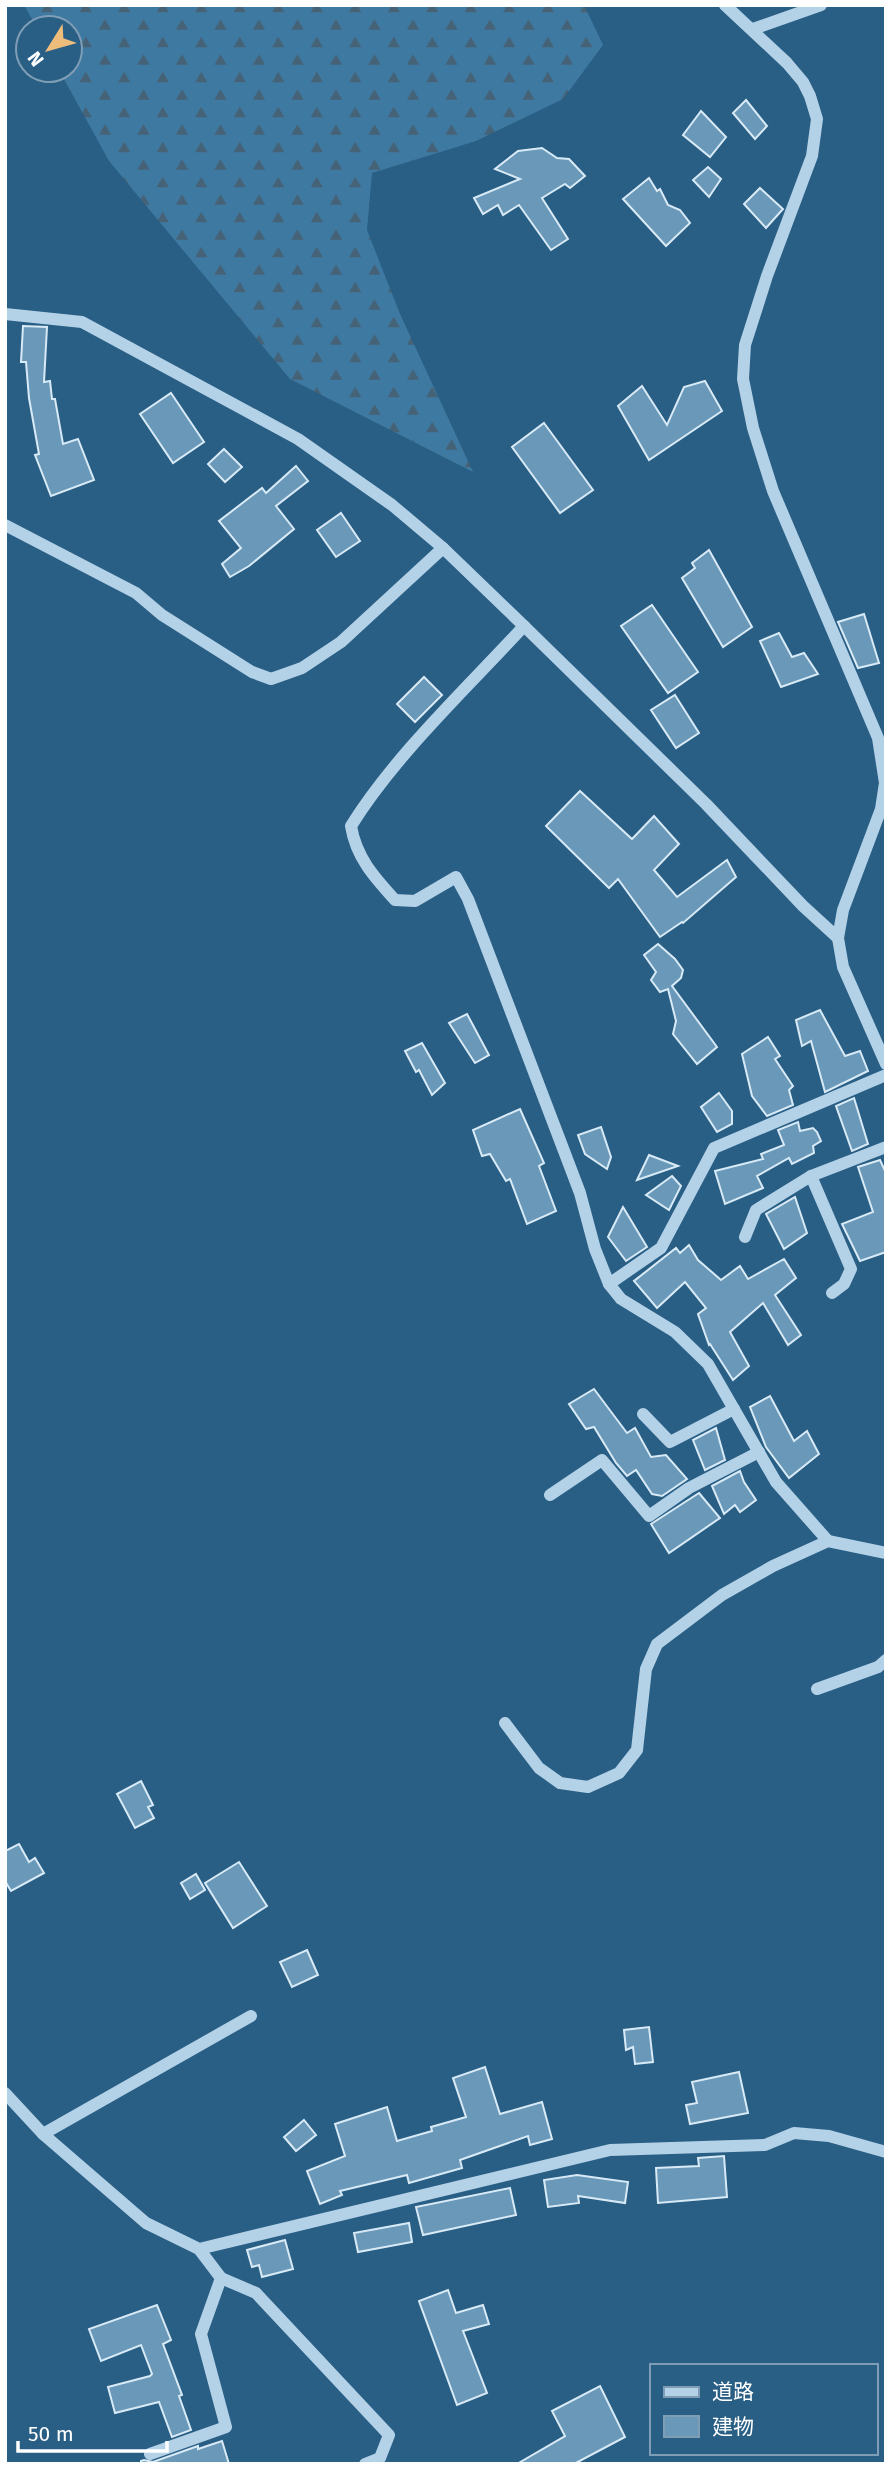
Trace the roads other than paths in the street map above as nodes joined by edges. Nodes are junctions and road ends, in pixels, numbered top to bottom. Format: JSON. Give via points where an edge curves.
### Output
{"nodes":[{"id":1,"x":726,"y":5,"type":"edge"},
{"id":2,"x":821,"y":5,"type":"edge"},
{"id":3,"x":753,"y":29,"type":"junction"},
{"id":4,"x":5,"y":314,"type":"edge"},
{"id":5,"x":5,"y":525,"type":"edge"},
{"id":6,"x":443,"y":548,"type":"junction"},
{"id":7,"x":524,"y":626,"type":"junction"},
{"id":8,"x":838,"y":937,"type":"junction"},
{"id":9,"x":886,"y":1064,"type":"edge"},
{"id":10,"x":886,"y":1075,"type":"edge"},
{"id":11,"x":886,"y":1147,"type":"edge"},
{"id":12,"x":811,"y":1176,"type":"junction"},
{"id":13,"x":745,"y":1237,"type":"dead end"},
{"id":14,"x":609,"y":1284,"type":"junction"},
{"id":15,"x":832,"y":1293,"type":"dead end"},
{"id":16,"x":734,"y":1409,"type":"junction"},
{"id":17,"x":643,"y":1414,"type":"dead end"},
{"id":18,"x":759,"y":1452,"type":"junction"},
{"id":19,"x":550,"y":1495,"type":"dead end"},
{"id":20,"x":828,"y":1541,"type":"junction"},
{"id":21,"x":886,"y":1553,"type":"edge"},
{"id":22,"x":886,"y":1660,"type":"edge"},
{"id":23,"x":817,"y":1689,"type":"dead end"},
{"id":24,"x":505,"y":1723,"type":"dead end"},
{"id":25,"x":251,"y":2016,"type":"dead end"},
{"id":26,"x":5,"y":2093,"type":"edge"},
{"id":27,"x":43,"y":2134,"type":"junction"},
{"id":28,"x":886,"y":2152,"type":"edge"},
{"id":29,"x":199,"y":2249,"type":"junction"},
{"id":30,"x":221,"y":2278,"type":"junction"},
{"id":31,"x":150,"y":2454,"type":"dead end"},
{"id":32,"x":365,"y":2464,"type":"edge"}],
"edges":[{"from":1,"to":3,"type":"street"},
{"from":2,"to":3,"type":"street"},
{"from":3,"to":8,"type":"street","via":[[803,82],[817,119],[812,156],[745,345],[743,379],[773,491],[878,738],[885,783],[881,809],[843,910]]},
{"from":4,"to":6,"type":"street","via":[[82,323],[298,439],[392,505]]},
{"from":5,"to":6,"type":"street","via":[[136,593],[252,673],[271,679],[302,668],[341,642]]},
{"from":6,"to":7,"type":"street"},
{"from":7,"to":8,"type":"street"},
{"from":7,"to":14,"type":"street","via":[[402,758],[351,826],[354,846],[395,900],[415,901],[456,877],[580,1193]]},
{"from":8,"to":9,"type":"street","via":[[843,967]]},
{"from":10,"to":14,"type":"street","via":[[714,1147],[661,1248]]},
{"from":11,"to":12,"type":"street"},
{"from":12,"to":13,"type":"street","via":[[755,1210]]},
{"from":12,"to":15,"type":"street","via":[[851,1269],[844,1284]]},
{"from":14,"to":16,"type":"street","via":[[621,1299],[675,1332],[708,1364]]},
{"from":16,"to":17,"type":"street","via":[[670,1443]]},
{"from":16,"to":18,"type":"street"},
{"from":18,"to":19,"type":"street","via":[[689,1488],[649,1516],[602,1460]]},
{"from":18,"to":20,"type":"street","via":[[776,1482]]},
{"from":20,"to":21,"type":"street"},
{"from":20,"to":24,"type":"street","via":[[722,1595],[657,1644],[646,1669],[637,1751],[619,1773],[588,1787],[561,1783],[539,1768]]},
{"from":22,"to":23,"type":"street"},
{"from":25,"to":27,"type":"street"},
{"from":26,"to":27,"type":"street"},
{"from":27,"to":29,"type":"street","via":[[146,2223]]},
{"from":28,"to":29,"type":"street","via":[[829,2136],[794,2133],[765,2145],[610,2150]]},
{"from":29,"to":30,"type":"street"},
{"from":30,"to":31,"type":"street","via":[[201,2334],[226,2427]]},
{"from":30,"to":32,"type":"street","via":[[256,2292],[389,2435],[380,2458]]}]}
